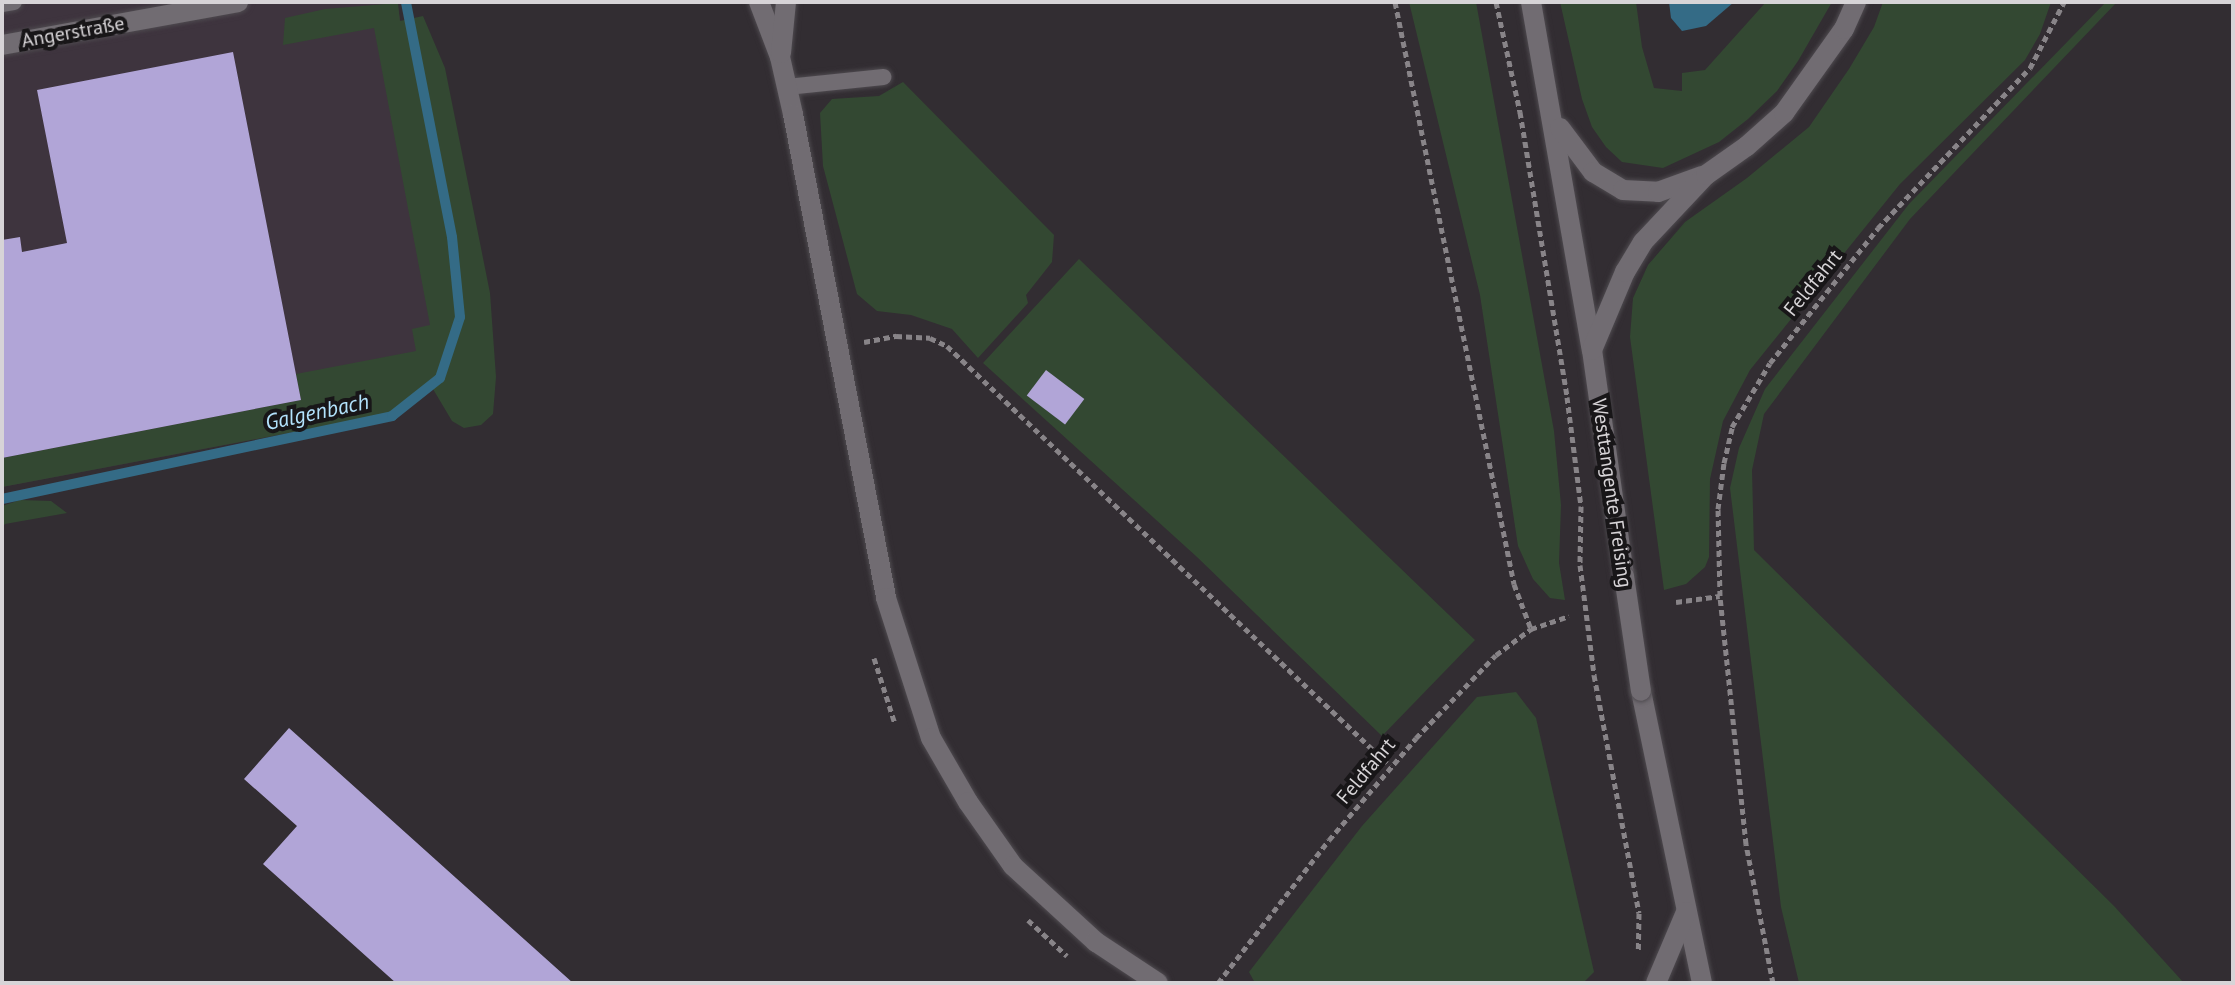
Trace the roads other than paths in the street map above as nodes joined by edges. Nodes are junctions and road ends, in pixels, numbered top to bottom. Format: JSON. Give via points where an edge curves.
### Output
{"nodes":[{"id":1,"x":14,"y":2,"type":"edge"},
{"id":2,"x":238,"y":2,"type":"edge"},
{"id":3,"x":759,"y":2,"type":"edge"},
{"id":4,"x":786,"y":2,"type":"edge"},
{"id":5,"x":1531,"y":2,"type":"edge"},
{"id":6,"x":1856,"y":2,"type":"edge"},
{"id":7,"x":2,"y":4,"type":"edge"},
{"id":8,"x":2,"y":45,"type":"edge"},
{"id":9,"x":780,"y":57,"type":"junction"},
{"id":10,"x":883,"y":77,"type":"dead end"},
{"id":11,"x":787,"y":87,"type":"junction"},
{"id":12,"x":1554,"y":119,"type":"junction"},
{"id":13,"x":1706,"y":175,"type":"junction"},
{"id":14,"x":1592,"y":350,"type":"junction"},
{"id":15,"x":1686,"y":912,"type":"junction"},
{"id":16,"x":1158,"y":983,"type":"edge"},
{"id":17,"x":1656,"y":983,"type":"edge"},
{"id":18,"x":1702,"y":983,"type":"edge"}],
"edges":[{"from":1,"to":7,"type":"lane"},
{"from":2,"to":8,"type":"main road","name":"Angerstraße"},
{"from":3,"to":9,"type":"main road"},
{"from":4,"to":9,"type":"main road"},
{"from":5,"to":12,"type":"main road","name":"Westtangente Freising"},
{"from":6,"to":13,"type":"main road","via":[[1844,29],[1784,113]]},
{"from":9,"to":11,"type":"main road"},
{"from":10,"to":11,"type":"lane"},
{"from":11,"to":16,"type":"main road","via":[[886,598],[931,738],[1013,866],[1096,942]]},
{"from":12,"to":13,"type":"main road","via":[[1579,157],[1608,184],[1623,190],[1658,192]]},
{"from":12,"to":14,"type":"main road","name":"Westtangente Freising"},
{"from":13,"to":14,"type":"main road","via":[[1643,242]]},
{"from":14,"to":15,"type":"main road","name":"Westtangente Freising","bridge":true,"via":[[1641,691]]},
{"from":15,"to":17,"type":"main road"},
{"from":15,"to":18,"type":"main road","name":"Westtangente Freising"}]}
